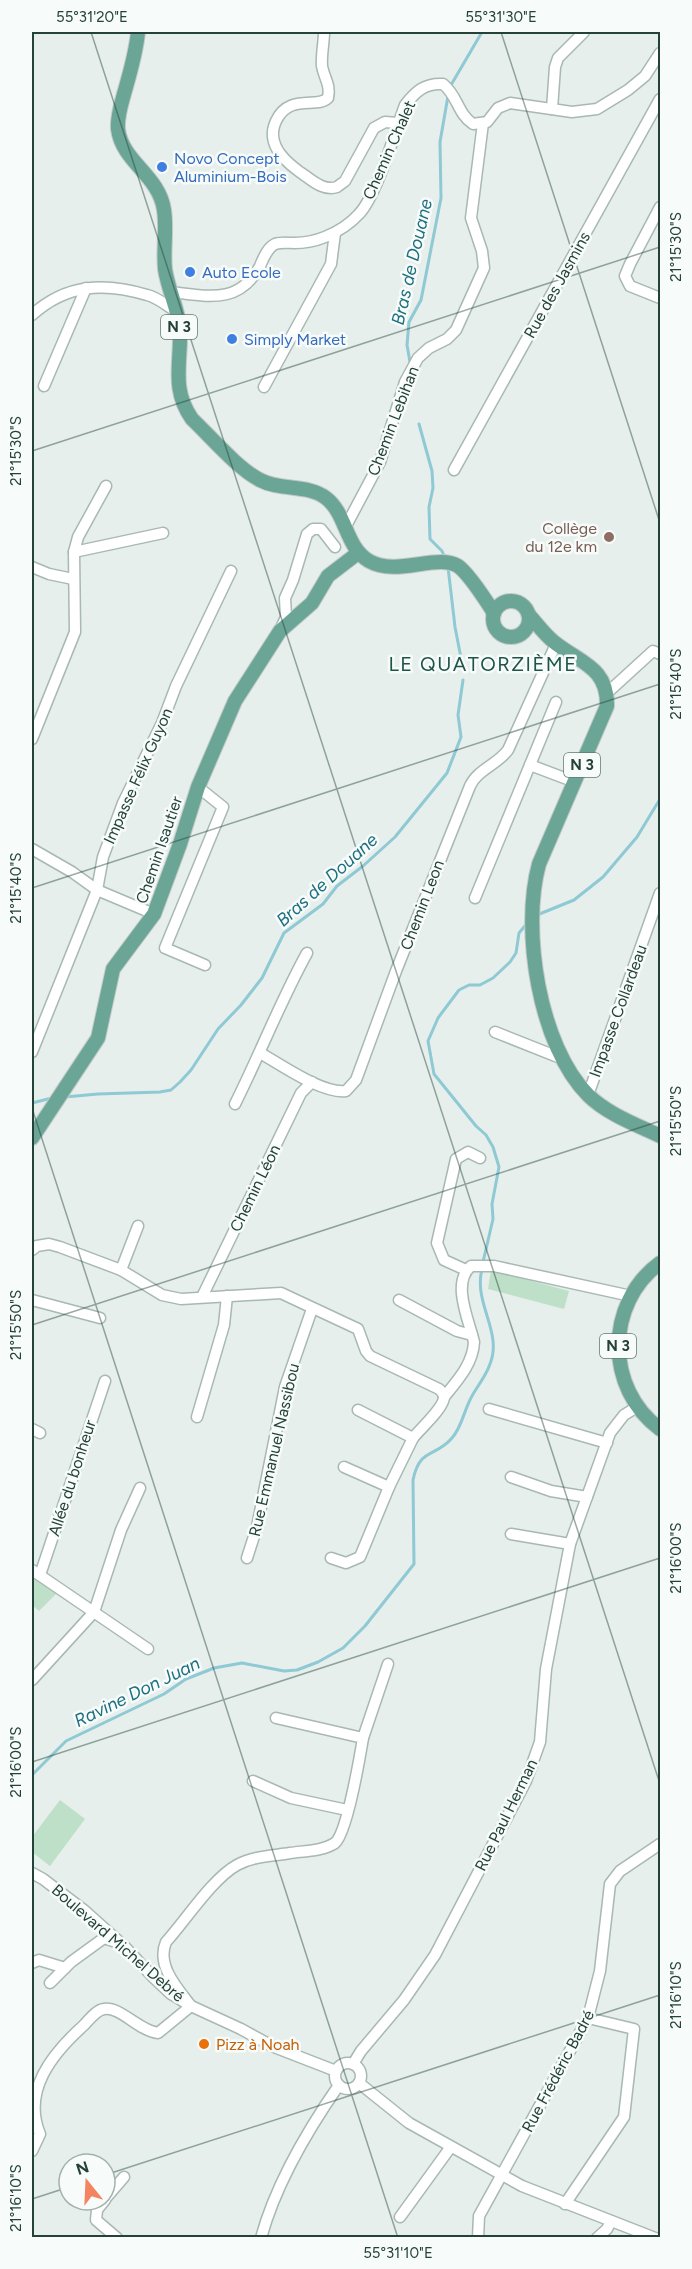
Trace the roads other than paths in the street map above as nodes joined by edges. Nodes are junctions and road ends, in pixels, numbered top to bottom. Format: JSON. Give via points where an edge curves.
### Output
{"nodes":[{"id":1,"x":138,"y":32,"type":"edge"},
{"id":2,"x":324,"y":32,"type":"edge"},
{"id":3,"x":584,"y":32,"type":"edge"},
{"id":4,"x":660,"y":53,"type":"edge"},
{"id":5,"x":660,"y":99,"type":"edge"},
{"id":6,"x":552,"y":109,"type":"junction"},
{"id":7,"x":398,"y":123,"type":"junction"},
{"id":8,"x":483,"y":123,"type":"junction"},
{"id":9,"x":659,"y":214,"type":"edge"},
{"id":10,"x":335,"y":233,"type":"junction"},
{"id":11,"x":86,"y":288,"type":"junction"},
{"id":12,"x":171,"y":292,"type":"junction"},
{"id":13,"x":660,"y":298,"type":"edge"},
{"id":14,"x":34,"y":310,"type":"edge"},
{"id":15,"x":176,"y":311,"type":"junction"},
{"id":16,"x":44,"y":386,"type":"dead end"},
{"id":17,"x":264,"y":387,"type":"dead end"},
{"id":18,"x":453,"y":470,"type":"dead end"},
{"id":19,"x":106,"y":486,"type":"dead end"},
{"id":20,"x":346,"y":526,"type":"junction"},
{"id":21,"x":164,"y":533,"type":"dead end"},
{"id":22,"x":335,"y":547,"type":"dead end"},
{"id":23,"x":74,"y":552,"type":"junction"},
{"id":24,"x":358,"y":553,"type":"junction"},
{"id":25,"x":32,"y":567,"type":"edge"},
{"id":26,"x":231,"y":571,"type":"dead end"},
{"id":27,"x":74,"y":579,"type":"junction"},
{"id":28,"x":498,"y":608,"type":"junction"},
{"id":29,"x":529,"y":615,"type":"junction"},
{"id":30,"x":280,"y":631,"type":"junction"},
{"id":31,"x":520,"y":634,"type":"junction"},
{"id":32,"x":554,"y":642,"type":"junction"},
{"id":33,"x":660,"y":654,"type":"edge"},
{"id":34,"x":607,"y":693,"type":"junction"},
{"id":35,"x":556,"y":702,"type":"dead end"},
{"id":36,"x":32,"y":739,"type":"edge"},
{"id":37,"x":530,"y":765,"type":"junction"},
{"id":38,"x":575,"y":782,"type":"junction"},
{"id":39,"x":198,"y":787,"type":"junction"},
{"id":40,"x":32,"y":849,"type":"edge"},
{"id":41,"x":97,"y":890,"type":"junction"},
{"id":42,"x":660,"y":893,"type":"edge"},
{"id":43,"x":475,"y":898,"type":"dead end"},
{"id":44,"x":154,"y":914,"type":"junction"},
{"id":45,"x":307,"y":953,"type":"dead end"},
{"id":46,"x":205,"y":965,"type":"dead end"},
{"id":47,"x":495,"y":1032,"type":"dead end"},
{"id":48,"x":32,"y":1052,"type":"edge"},
{"id":49,"x":260,"y":1053,"type":"junction"},
{"id":50,"x":563,"y":1059,"type":"junction"},
{"id":51,"x":312,"y":1082,"type":"junction"},
{"id":52,"x":588,"y":1095,"type":"junction"},
{"id":53,"x":236,"y":1104,"type":"dead end"},
{"id":54,"x":660,"y":1136,"type":"edge"},
{"id":55,"x":32,"y":1138,"type":"edge"},
{"id":56,"x":480,"y":1158,"type":"dead end"},
{"id":57,"x":138,"y":1226,"type":"dead end"},
{"id":58,"x":32,"y":1250,"type":"edge"},
{"id":59,"x":660,"y":1263,"type":"edge"},
{"id":60,"x":122,"y":1270,"type":"junction"},
{"id":61,"x":465,"y":1270,"type":"junction"},
{"id":62,"x":227,"y":1296,"type":"junction"},
{"id":63,"x":631,"y":1296,"type":"junction"},
{"id":64,"x":202,"y":1297,"type":"junction"},
{"id":65,"x":32,"y":1300,"type":"edge"},
{"id":66,"x":399,"y":1300,"type":"dead end"},
{"id":67,"x":312,"y":1309,"type":"junction"},
{"id":68,"x":100,"y":1318,"type":"dead end"},
{"id":69,"x":472,"y":1335,"type":"junction"},
{"id":70,"x":105,"y":1381,"type":"dead end"},
{"id":71,"x":444,"y":1397,"type":"junction"},
{"id":72,"x":637,"y":1407,"type":"junction"},
{"id":73,"x":489,"y":1409,"type":"dead end"},
{"id":74,"x":358,"y":1410,"type":"dead end"},
{"id":75,"x":196,"y":1417,"type":"dead end"},
{"id":76,"x":660,"y":1430,"type":"edge"},
{"id":77,"x":413,"y":1438,"type":"junction"},
{"id":78,"x":607,"y":1443,"type":"junction"},
{"id":79,"x":344,"y":1467,"type":"dead end"},
{"id":80,"x":511,"y":1477,"type":"dead end"},
{"id":81,"x":389,"y":1486,"type":"junction"},
{"id":82,"x":140,"y":1488,"type":"dead end"},
{"id":83,"x":587,"y":1497,"type":"junction"},
{"id":84,"x":511,"y":1534,"type":"dead end"},
{"id":85,"x":570,"y":1544,"type":"junction"},
{"id":86,"x":247,"y":1558,"type":"dead end"},
{"id":87,"x":331,"y":1558,"type":"dead end"},
{"id":88,"x":36,"y":1572,"type":"edge"},
{"id":89,"x":94,"y":1612,"type":"junction"},
{"id":90,"x":148,"y":1649,"type":"dead end"},
{"id":91,"x":388,"y":1664,"type":"dead end"},
{"id":92,"x":32,"y":1680,"type":"edge"},
{"id":93,"x":276,"y":1718,"type":"dead end"},
{"id":94,"x":363,"y":1738,"type":"junction"},
{"id":95,"x":254,"y":1781,"type":"dead end"},
{"id":96,"x":347,"y":1810,"type":"junction"},
{"id":97,"x":660,"y":1844,"type":"edge"},
{"id":98,"x":32,"y":1873,"type":"edge"},
{"id":99,"x":124,"y":1946,"type":"junction"},
{"id":100,"x":32,"y":1964,"type":"edge"},
{"id":101,"x":65,"y":1968,"type":"junction"},
{"id":102,"x":50,"y":1983,"type":"dead end"},
{"id":103,"x":191,"y":2006,"type":"junction"},
{"id":104,"x":588,"y":2018,"type":"junction"},
{"id":105,"x":353,"y":2064,"type":"junction"},
{"id":106,"x":336,"y":2071,"type":"junction"},
{"id":107,"x":359,"y":2083,"type":"junction"},
{"id":108,"x":339,"y":2085,"type":"junction"},
{"id":109,"x":450,"y":2148,"type":"junction"},
{"id":110,"x":32,"y":2151,"type":"edge"},
{"id":111,"x":502,"y":2175,"type":"junction"},
{"id":112,"x":123,"y":2177,"type":"dead end"},
{"id":113,"x":117,"y":2185,"type":"edge"},
{"id":114,"x":565,"y":2204,"type":"junction"},
{"id":115,"x":97,"y":2212,"type":"edge"},
{"id":116,"x":400,"y":2217,"type":"dead end"},
{"id":117,"x":611,"y":2221,"type":"junction"},
{"id":118,"x":117,"y":2238,"type":"edge"},
{"id":119,"x":261,"y":2238,"type":"edge"},
{"id":120,"x":478,"y":2238,"type":"edge"},
{"id":121,"x":597,"y":2238,"type":"edge"},
{"id":122,"x":656,"y":2238,"type":"edge"}],
"edges":[{"from":1,"to":12,"type":"main road","number":"N 3","via":[[118,130],[129,155],[160,193],[166,228],[164,257]]},
{"from":2,"to":7,"type":"street","via":[[322,62],[328,99],[323,103],[300,103],[280,114],[273,135],[281,157],[319,185],[337,187],[345,182],[374,128],[385,122]]},
{"from":3,"to":6,"type":"street","via":[[558,58]]},
{"from":4,"to":6,"type":"street","via":[[645,76],[597,109]]},
{"from":5,"to":18,"type":"street","name":"Rue des Jasmins"},
{"from":6,"to":8,"type":"street","via":[[510,104],[498,108]]},
{"from":7,"to":8,"type":"street","name":"Chemin Chalet","via":[[414,94],[434,83],[453,92],[466,119],[473,124]]},
{"from":7,"to":10,"type":"street","name":"Chemin Chalet","via":[[371,196],[360,213]]},
{"from":8,"to":20,"type":"street","name":"Chemin Lebihan","via":[[471,218],[484,267],[456,330],[418,358],[405,382],[380,462]]},
{"from":9,"to":13,"type":"street","via":[[625,276],[630,286]]},
{"from":10,"to":12,"type":"street","name":"Chemin Chalet","via":[[310,242],[275,244],[244,286],[228,294]]},
{"from":10,"to":17,"type":"street","via":[[332,264]]},
{"from":11,"to":14,"type":"street","via":[[52,299]]},
{"from":11,"to":15,"type":"street","via":[[99,286],[149,295]]},
{"from":11,"to":16,"type":"street"},
{"from":12,"to":15,"type":"main road","number":"N 3"},
{"from":15,"to":20,"type":"main road","number":"N 3","via":[[180,330],[179,391],[192,419],[261,480],[328,499]]},
{"from":19,"to":23,"type":"street"},
{"from":20,"to":24,"type":"main road","number":"N 3"},
{"from":21,"to":23,"type":"street"},
{"from":22,"to":30,"type":"street","name":"Chemin Isautier","via":[[321,529],[307,534],[285,598],[286,618]]},
{"from":23,"to":27,"type":"street"},
{"from":24,"to":28,"type":"main road","via":[[384,567],[448,562],[459,566]]},
{"from":24,"to":30,"type":"main road","name":"Chemin Isautier","via":[[328,576],[312,603]]},
{"from":25,"to":27,"type":"street"},
{"from":26,"to":41,"type":"street","name":"Impasse Félix Guyon","via":[[123,803],[103,857]]},
{"from":27,"to":36,"type":"street","via":[[75,632]]},
{"from":28,"to":29,"type":"main road","via":[[509,601],[519,603]]},
{"from":28,"to":31,"type":"main road","via":[[494,625],[501,634]]},
{"from":29,"to":31,"type":"main road","via":[[528,626]]},
{"from":29,"to":32,"type":"main road"},
{"from":30,"to":39,"type":"main road","name":"Chemin Isautier","via":[[235,701]]},
{"from":31,"to":32,"type":"main road"},
{"from":32,"to":34,"type":"main road","via":[[596,671]]},
{"from":32,"to":51,"type":"street","name":"Chemin Leon","via":[[507,750],[502,758],[475,776],[470,786],[356,1080],[346,1091],[336,1092]]},
{"from":33,"to":34,"type":"street","via":[[653,651]]},
{"from":34,"to":38,"type":"main road","number":"N 3","via":[[607,706]]},
{"from":35,"to":37,"type":"street"},
{"from":37,"to":38,"type":"street"},
{"from":37,"to":43,"type":"street"},
{"from":38,"to":50,"type":"main road","number":"N 3","via":[[539,864],[531,910],[540,992]]},
{"from":39,"to":44,"type":"main road","name":"Chemin Isautier"},
{"from":39,"to":46,"type":"street","via":[[223,807],[165,948]]},
{"from":40,"to":41,"type":"street"},
{"from":41,"to":44,"type":"street"},
{"from":41,"to":48,"type":"street","name":"Impasse Félix Guyon"},
{"from":42,"to":52,"type":"street","name":"Impasse Collardeau"},
{"from":44,"to":55,"type":"main road","name":"Chemin Isautier","via":[[113,969],[98,1038]]},
{"from":45,"to":49,"type":"street","via":[[282,999]]},
{"from":47,"to":50,"type":"street"},
{"from":49,"to":51,"type":"street","name":"Chemin Leon"},
{"from":49,"to":53,"type":"street"},
{"from":50,"to":52,"type":"main road","number":"N 3"},
{"from":51,"to":64,"type":"street","name":"Chemin Léon","via":[[301,1094]]},
{"from":52,"to":54,"type":"main road","number":"N 3"},
{"from":56,"to":61,"type":"street","via":[[468,1152],[456,1159],[437,1243],[444,1260]]},
{"from":57,"to":60,"type":"street"},
{"from":58,"to":60,"type":"street","via":[[49,1244]]},
{"from":59,"to":63,"type":"main road","number":"N 3","via":[[645,1274]]},
{"from":60,"to":64,"type":"street","via":[[162,1295],[181,1299]]},
{"from":61,"to":63,"type":"street","via":[[471,1266],[494,1266]]},
{"from":61,"to":69,"type":"street","via":[[461,1290]]},
{"from":62,"to":64,"type":"street"},
{"from":62,"to":67,"type":"street","via":[[281,1293]]},
{"from":62,"to":75,"type":"street","via":[[224,1325]]},
{"from":63,"to":72,"type":"main road","number":"N 3","via":[[618,1338],[619,1360]]},
{"from":65,"to":68,"type":"street"},
{"from":66,"to":69,"type":"street"},
{"from":67,"to":71,"type":"street","via":[[358,1329],[370,1356],[439,1389]]},
{"from":67,"to":86,"type":"street","name":"Rue Emmanuel Nassibou","via":[[285,1388]]},
{"from":69,"to":71,"type":"street","via":[[474,1350],[470,1360]]},
{"from":70,"to":88,"type":"street","name":"Allée du bonheur"},
{"from":71,"to":77,"type":"street"},
{"from":72,"to":76,"type":"main road","number":"N 3"},
{"from":72,"to":78,"type":"street","name":"Rue Paul Herman","via":[[624,1416]]},
{"from":73,"to":78,"type":"street"},
{"from":74,"to":77,"type":"street"},
{"from":77,"to":81,"type":"street"},
{"from":78,"to":83,"type":"street","name":"Rue Paul Herman"},
{"from":79,"to":81,"type":"street"},
{"from":80,"to":83,"type":"street","via":[[551,1491]]},
{"from":81,"to":87,"type":"street","via":[[360,1557],[346,1563]]},
{"from":82,"to":89,"type":"street","via":[[121,1530]]},
{"from":83,"to":85,"type":"street","name":"Rue Paul Herman"},
{"from":84,"to":85,"type":"street"},
{"from":85,"to":105,"type":"street","name":"Rue Paul Herman","via":[[546,1669],[540,1742],[526,1781],[435,1955]]},
{"from":88,"to":89,"type":"street","name":"Allée du bonheur"},
{"from":89,"to":90,"type":"street","name":"Allée du bonheur"},
{"from":89,"to":92,"type":"street"},
{"from":91,"to":94,"type":"street"},
{"from":93,"to":94,"type":"street"},
{"from":94,"to":96,"type":"street"},
{"from":95,"to":96,"type":"street","via":[[291,1798]]},
{"from":96,"to":103,"type":"street","via":[[336,1842],[323,1848],[251,1859],[236,1866],[214,1885],[166,1942],[162,1950],[167,1971]]},
{"from":97,"to":104,"type":"street","name":"Rue Frédéric Badré","via":[[620,1871],[610,1884],[600,1971]]},
{"from":98,"to":99,"type":"street","name":"Boulevard Michel Debré","via":[[85,1911]]},
{"from":99,"to":101,"type":"street","via":[[104,1938]]},
{"from":99,"to":103,"type":"street","name":"Boulevard Michel Debré","via":[[171,1994]]},
{"from":100,"to":101,"type":"street","via":[[39,1960]]},
{"from":101,"to":102,"type":"street"},
{"from":103,"to":106,"type":"street","name":"Boulevard Michel Debré","via":[[274,2047]]},
{"from":103,"to":110,"type":"street","via":[[158,2033],[147,2032],[115,2010],[105,2008],[97,2012],[66,2042],[39,2080],[33,2104],[40,2134]]},
{"from":104,"to":111,"type":"street","name":"Rue Frédéric Badré"},
{"from":104,"to":114,"type":"street","via":[[634,2029],[624,2117]]},
{"from":105,"to":106,"type":"street","via":[[343,2064]]},
{"from":105,"to":107,"type":"street","via":[[360,2072]]},
{"from":106,"to":108,"type":"street"},
{"from":107,"to":108,"type":"street","via":[[349,2089]]},
{"from":107,"to":109,"type":"street","via":[[409,2123]]},
{"from":108,"to":119,"type":"street","via":[[303,2142],[267,2216]]},
{"from":109,"to":111,"type":"street"},
{"from":109,"to":116,"type":"street"},
{"from":111,"to":114,"type":"street"},
{"from":111,"to":120,"type":"street","name":"Rue Frédéric Badré","via":[[478,2216]]},
{"from":112,"to":113,"type":"street"},
{"from":114,"to":117,"type":"street"},
{"from":115,"to":118,"type":"street","via":[[96,2220]]},
{"from":117,"to":121,"type":"street"},
{"from":117,"to":122,"type":"street"}]}
